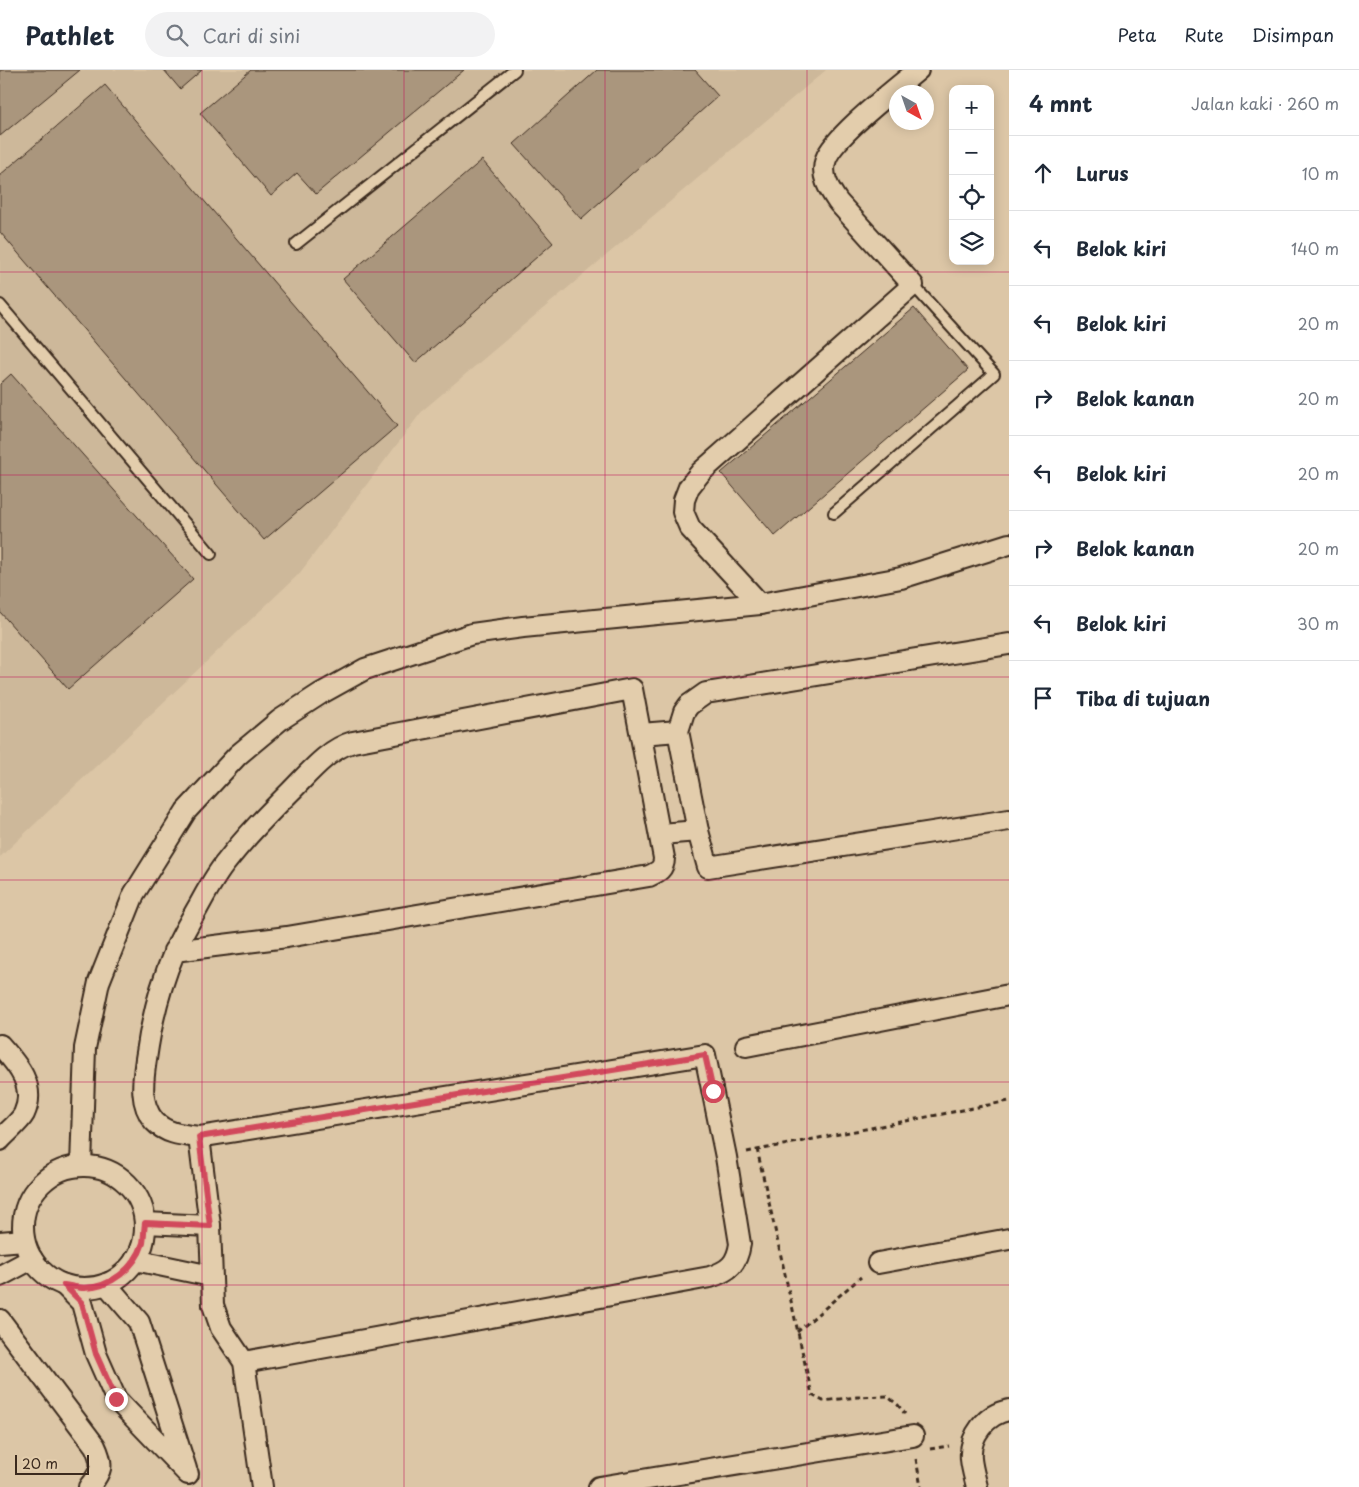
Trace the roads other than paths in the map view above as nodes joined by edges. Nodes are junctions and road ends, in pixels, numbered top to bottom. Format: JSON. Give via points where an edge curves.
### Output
{"nodes":[{"id":1,"x":515,"y":70,"type":"edge"},
{"id":2,"x":918,"y":70,"type":"edge"},
{"id":3,"x":296,"y":244,"type":"dead end"},
{"id":4,"x":913,"y":285,"type":"junction"},
{"id":5,"x":0,"y":305,"type":"edge"},
{"id":6,"x":834,"y":513,"type":"dead end"},
{"id":7,"x":1006,"y":543,"type":"edge"},
{"id":8,"x":211,"y":554,"type":"dead end"},
{"id":9,"x":760,"y":604,"type":"junction"},
{"id":10,"x":1009,"y":644,"type":"edge"},
{"id":11,"x":678,"y":731,"type":"junction"},
{"id":12,"x":641,"y":734,"type":"junction"},
{"id":13,"x":1009,"y":820,"type":"edge"},
{"id":14,"x":698,"y":831,"type":"junction"},
{"id":15,"x":661,"y":834,"type":"junction"},
{"id":16,"x":174,"y":951,"type":"junction"},
{"id":17,"x":1009,"y":995,"type":"edge"},
{"id":18,"x":0,"y":1045,"type":"edge"},
{"id":19,"x":746,"y":1046,"type":"dead end"},
{"id":20,"x":199,"y":1137,"type":"junction"},
{"id":21,"x":0,"y":1140,"type":"edge"},
{"id":22,"x":81,"y":1166,"type":"junction"},
{"id":23,"x":145,"y":1223,"type":"junction"},
{"id":24,"x":210,"y":1226,"type":"junction"},
{"id":25,"x":1009,"y":1239,"type":"edge"},
{"id":26,"x":24,"y":1240,"type":"junction"},
{"id":27,"x":0,"y":1242,"type":"edge"},
{"id":28,"x":32,"y":1259,"type":"junction"},
{"id":29,"x":135,"y":1260,"type":"junction"},
{"id":30,"x":878,"y":1263,"type":"road end"},
{"id":31,"x":0,"y":1276,"type":"edge"},
{"id":32,"x":211,"y":1276,"type":"junction"},
{"id":33,"x":106,"y":1284,"type":"junction"},
{"id":34,"x":64,"y":1285,"type":"junction"},
{"id":35,"x":0,"y":1320,"type":"edge"},
{"id":36,"x":7,"y":1344,"type":"edge"},
{"id":37,"x":244,"y":1362,"type":"junction"},
{"id":38,"x":1009,"y":1410,"type":"edge"},
{"id":39,"x":914,"y":1443,"type":"road end"},
{"id":40,"x":191,"y":1481,"type":"edge"},
{"id":41,"x":90,"y":1487,"type":"edge"},
{"id":42,"x":262,"y":1487,"type":"edge"},
{"id":43,"x":599,"y":1487,"type":"edge"},
{"id":44,"x":977,"y":1487,"type":"edge"}],
"edges":[{"from":1,"to":3,"type":"lane"},
{"from":2,"to":4,"type":"street","via":[[838,140],[826,160],[824,176],[838,202]]},
{"from":4,"to":6,"type":"lane","via":[[994,374]]},
{"from":4,"to":9,"type":"street","via":[[701,472],[689,487],[683,512],[690,528]]},
{"from":5,"to":8,"type":"lane"},
{"from":7,"to":9,"type":"street","via":[[901,578]]},
{"from":9,"to":22,"type":"street","via":[[472,634],[365,669],[280,720],[238,755],[186,811],[134,894],[99,982],[85,1048]]},
{"from":10,"to":11,"type":"street","via":[[706,693],[689,705]]},
{"from":11,"to":12,"type":"street"},
{"from":11,"to":14,"type":"street"},
{"from":12,"to":15,"type":"street"},
{"from":12,"to":16,"type":"street","via":[[632,688],[345,744],[316,766],[227,861]]},
{"from":13,"to":14,"type":"street","via":[[708,867]]},
{"from":14,"to":15,"type":"street"},
{"from":15,"to":16,"type":"street","via":[[664,863],[660,870],[649,876],[287,937]]},
{"from":16,"to":20,"type":"street","via":[[159,997],[143,1085],[146,1106],[155,1121],[172,1133]]},
{"from":17,"to":19,"type":"street"},
{"from":18,"to":21,"type":"street","via":[[17,1065],[28,1089],[23,1115]]},
{"from":20,"to":24,"type":"street"},
{"from":20,"to":37,"type":"street","via":[[705,1055],[726,1157],[740,1244],[738,1255],[724,1273]]},
{"from":22,"to":23,"type":"street","via":[[100,1168],[117,1175],[132,1188],[141,1205]]},
{"from":22,"to":26,"type":"street","via":[[60,1171],[42,1182],[30,1199],[23,1219]]},
{"from":23,"to":24,"type":"street"},
{"from":23,"to":29,"type":"street","via":[[143,1242]]},
{"from":24,"to":32,"type":"street"},
{"from":25,"to":30,"type":"street"},
{"from":26,"to":27,"type":"street"},
{"from":26,"to":28,"type":"street"},
{"from":28,"to":31,"type":"street"},
{"from":28,"to":34,"type":"street","via":[[46,1275]]},
{"from":29,"to":32,"type":"street"},
{"from":29,"to":33,"type":"street"},
{"from":32,"to":37,"type":"street","via":[[213,1305],[221,1328]]},
{"from":33,"to":34,"type":"street","via":[[85,1288]]},
{"from":33,"to":40,"type":"street","via":[[138,1322]]},
{"from":34,"to":40,"type":"street","via":[[82,1303],[96,1354],[116,1399]]},
{"from":35,"to":36,"type":"street"},
{"from":36,"to":41,"type":"street","via":[[95,1446],[101,1458],[101,1469]]},
{"from":37,"to":42,"type":"street"},
{"from":38,"to":44,"type":"street","via":[[990,1418],[978,1430],[972,1443],[971,1458]]},
{"from":39,"to":43,"type":"street"}]}
